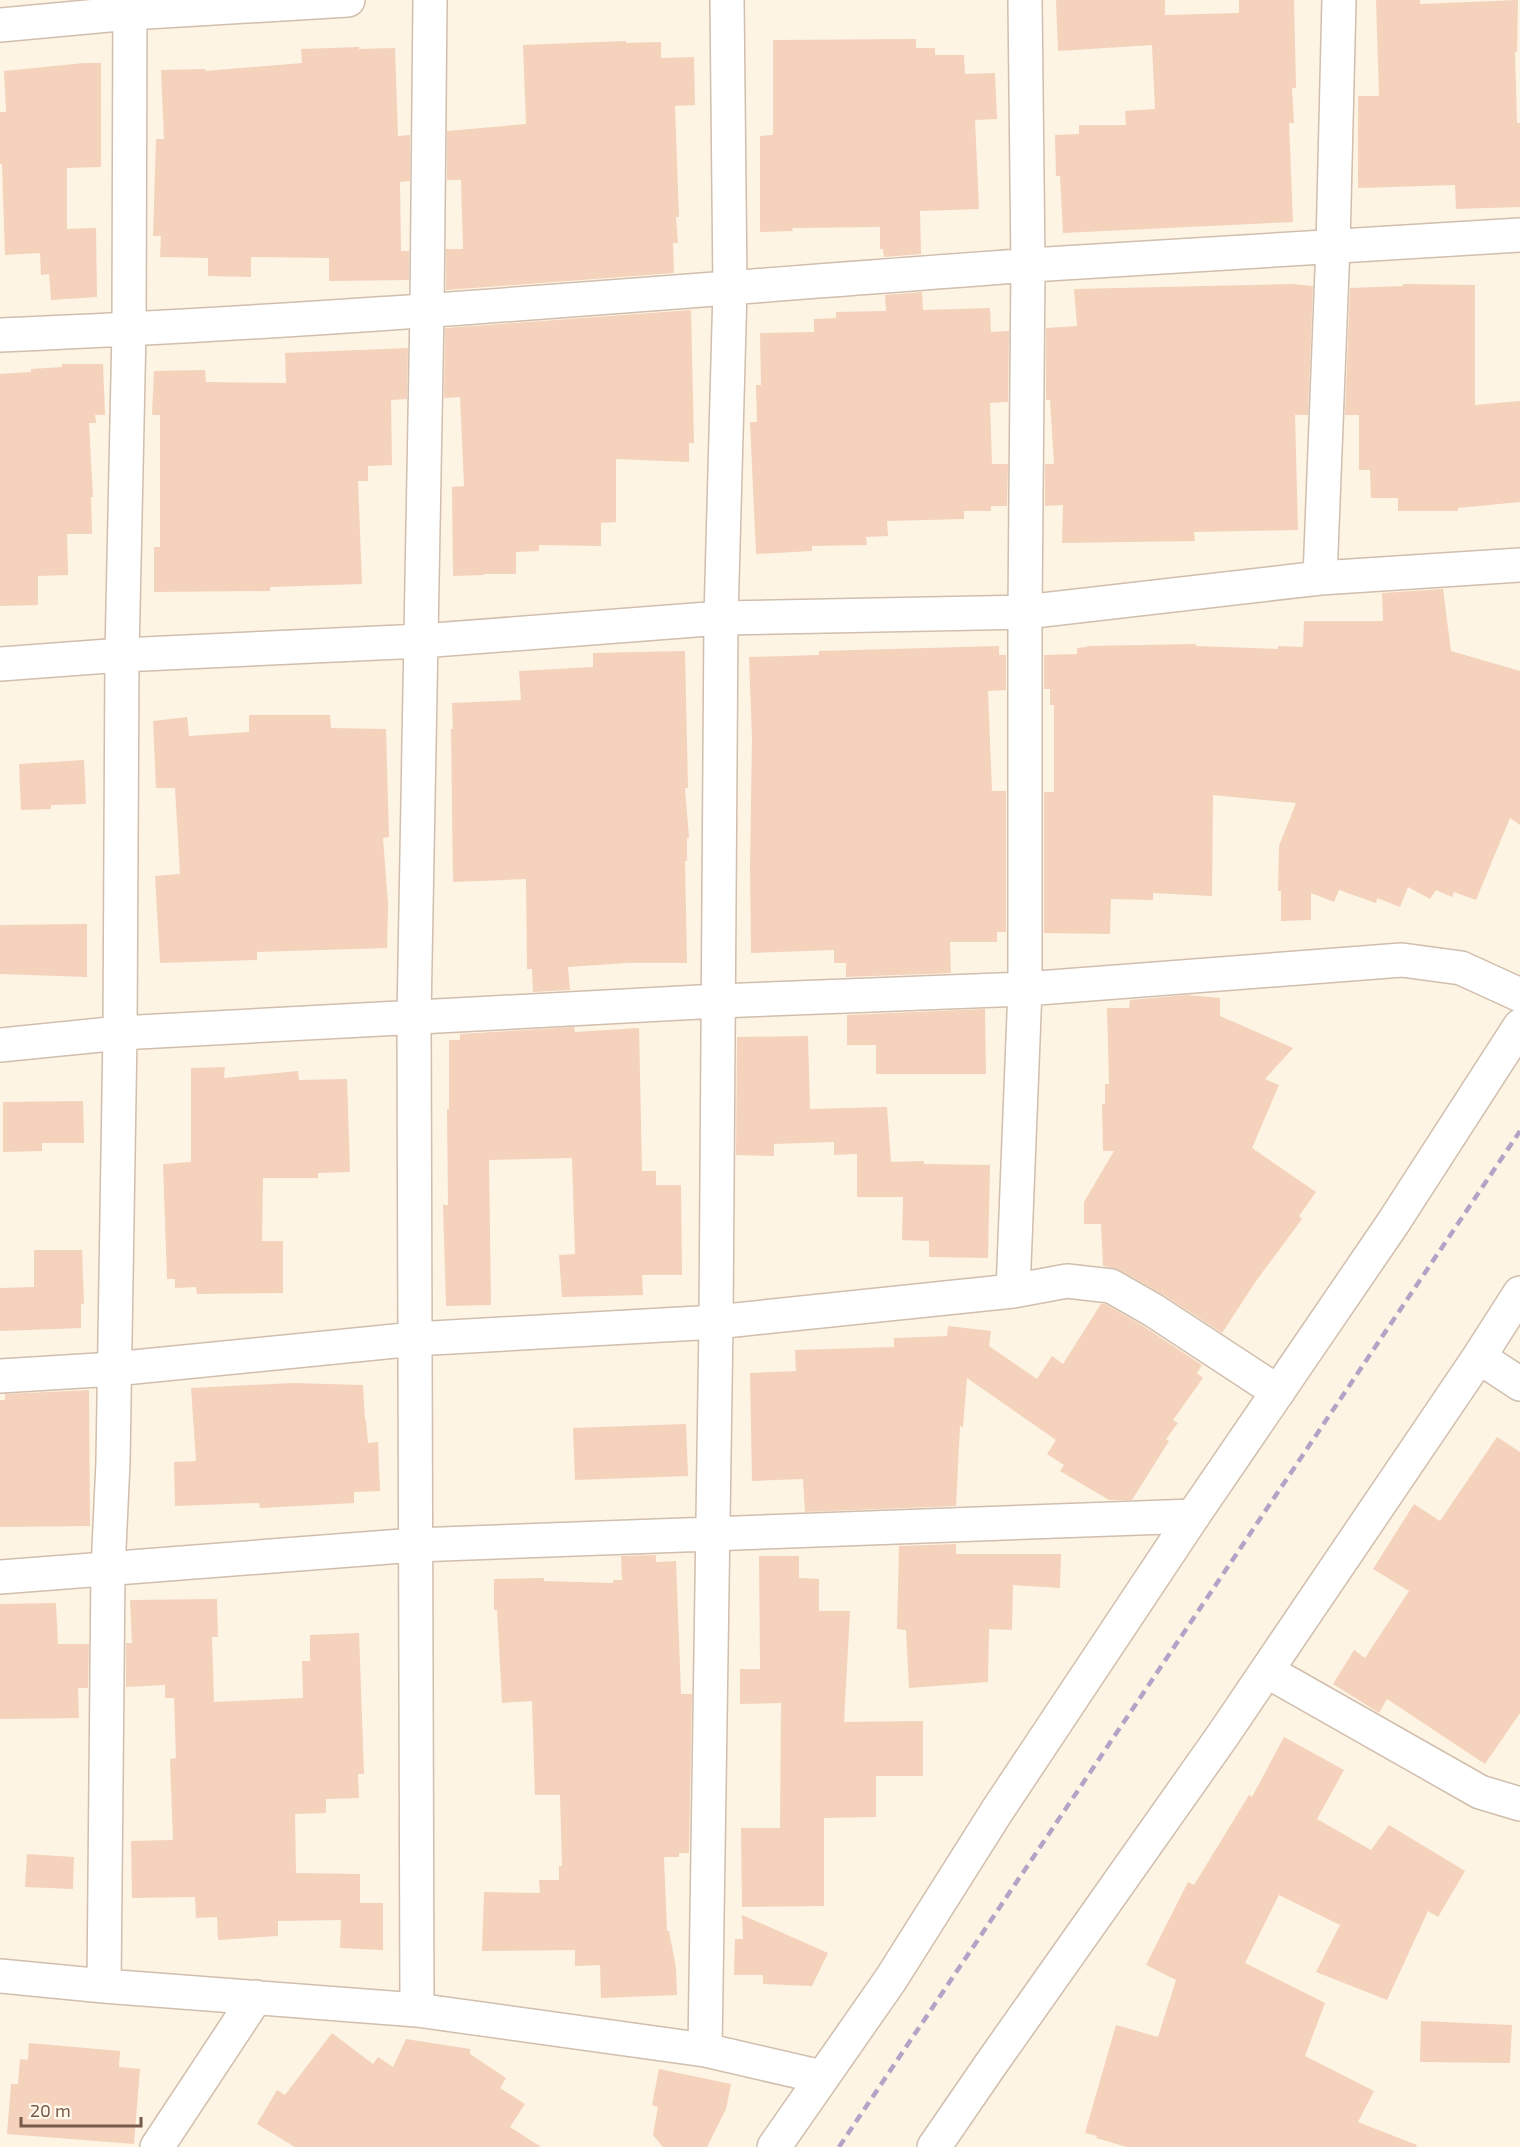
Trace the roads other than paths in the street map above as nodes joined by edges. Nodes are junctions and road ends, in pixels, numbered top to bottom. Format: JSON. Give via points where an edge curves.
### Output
{"nodes":[{"id":1,"x":348,"y":0,"type":"edge"},
{"id":2,"x":430,"y":0,"type":"edge"},
{"id":3,"x":727,"y":0,"type":"edge"},
{"id":4,"x":1025,"y":0,"type":"edge"},
{"id":5,"x":1339,"y":0,"type":"edge"},
{"id":6,"x":130,"y":6,"type":"edge"},
{"id":7,"x":0,"y":25,"type":"edge"},
{"id":8,"x":1520,"y":235,"type":"edge"},
{"id":9,"x":1333,"y":245,"type":"junction"},
{"id":10,"x":1028,"y":266,"type":"junction"},
{"id":11,"x":730,"y":289,"type":"junction"},
{"id":12,"x":427,"y":310,"type":"junction"},
{"id":13,"x":129,"y":330,"type":"junction"},
{"id":14,"x":0,"y":335,"type":"edge"},
{"id":15,"x":1520,"y":565,"type":"edge"},
{"id":16,"x":1320,"y":578,"type":"junction"},
{"id":17,"x":1025,"y":612,"type":"junction"},
{"id":18,"x":721,"y":618,"type":"junction"},
{"id":19,"x":421,"y":641,"type":"junction"},
{"id":20,"x":122,"y":655,"type":"junction"},
{"id":21,"x":0,"y":664,"type":"edge"},
{"id":22,"x":1025,"y":989,"type":"junction"},
{"id":23,"x":1520,"y":995,"type":"edge"},
{"id":24,"x":718,"y":1001,"type":"junction"},
{"id":25,"x":414,"y":1017,"type":"junction"},
{"id":26,"x":1520,"y":1026,"type":"edge"},
{"id":27,"x":120,"y":1033,"type":"junction"},
{"id":28,"x":0,"y":1044,"type":"edge"},
{"id":29,"x":1013,"y":1291,"type":"junction"},
{"id":30,"x":1520,"y":1293,"type":"edge"},
{"id":31,"x":716,"y":1322,"type":"junction"},
{"id":32,"x":415,"y":1339,"type":"junction"},
{"id":33,"x":1479,"y":1357,"type":"junction"},
{"id":34,"x":114,"y":1369,"type":"junction"},
{"id":35,"x":0,"y":1376,"type":"edge"},
{"id":36,"x":1520,"y":1384,"type":"edge"},
{"id":37,"x":1278,"y":1392,"type":"junction"},
{"id":38,"x":1193,"y":1516,"type":"junction"},
{"id":39,"x":712,"y":1533,"type":"junction"},
{"id":40,"x":415,"y":1545,"type":"junction"},
{"id":41,"x":108,"y":1570,"type":"junction"},
{"id":42,"x":0,"y":1577,"type":"edge"},
{"id":43,"x":1267,"y":1671,"type":"junction"},
{"id":44,"x":1520,"y":1804,"type":"edge"},
{"id":45,"x":0,"y":1976,"type":"edge"},
{"id":46,"x":104,"y":1986,"type":"junction"},
{"id":47,"x":256,"y":1997,"type":"junction"},
{"id":48,"x":417,"y":2010,"type":"junction"},
{"id":49,"x":705,"y":2050,"type":"junction"},
{"id":50,"x":822,"y":2077,"type":"junction"},
{"id":51,"x":157,"y":2147,"type":"edge"},
{"id":52,"x":774,"y":2147,"type":"edge"},
{"id":53,"x":934,"y":2147,"type":"edge"}],
"edges":[{"from":1,"to":6,"type":"street"},
{"from":2,"to":12,"type":"street"},
{"from":3,"to":11,"type":"street"},
{"from":4,"to":10,"type":"street"},
{"from":5,"to":9,"type":"street"},
{"from":6,"to":7,"type":"street"},
{"from":6,"to":13,"type":"street"},
{"from":8,"to":9,"type":"street"},
{"from":9,"to":10,"type":"street"},
{"from":9,"to":16,"type":"street"},
{"from":10,"to":11,"type":"street"},
{"from":10,"to":17,"type":"street"},
{"from":11,"to":12,"type":"street"},
{"from":11,"to":18,"type":"street"},
{"from":12,"to":13,"type":"street"},
{"from":12,"to":19,"type":"street"},
{"from":13,"to":14,"type":"street"},
{"from":13,"to":20,"type":"street"},
{"from":15,"to":16,"type":"street"},
{"from":16,"to":17,"type":"street"},
{"from":17,"to":18,"type":"street"},
{"from":17,"to":22,"type":"street"},
{"from":18,"to":19,"type":"street"},
{"from":18,"to":24,"type":"street"},
{"from":19,"to":20,"type":"street"},
{"from":19,"to":25,"type":"street"},
{"from":20,"to":21,"type":"street"},
{"from":20,"to":27,"type":"street"},
{"from":22,"to":23,"type":"street","via":[[1402,960],[1461,968]]},
{"from":22,"to":24,"type":"street"},
{"from":22,"to":29,"type":"street"},
{"from":24,"to":25,"type":"street"},
{"from":24,"to":31,"type":"street"},
{"from":25,"to":27,"type":"street"},
{"from":25,"to":32,"type":"street"},
{"from":26,"to":37,"type":"street"},
{"from":27,"to":28,"type":"street"},
{"from":27,"to":34,"type":"street"},
{"from":29,"to":31,"type":"street"},
{"from":29,"to":37,"type":"street","via":[[1067,1281],[1110,1286]]},
{"from":30,"to":33,"type":"street"},
{"from":31,"to":32,"type":"street"},
{"from":31,"to":39,"type":"street"},
{"from":32,"to":34,"type":"street"},
{"from":32,"to":40,"type":"street"},
{"from":33,"to":36,"type":"street"},
{"from":33,"to":43,"type":"street"},
{"from":34,"to":35,"type":"street"},
{"from":34,"to":41,"type":"street"},
{"from":37,"to":38,"type":"street"},
{"from":38,"to":39,"type":"street"},
{"from":38,"to":50,"type":"street","via":[[891,1979]]},
{"from":39,"to":40,"type":"street"},
{"from":39,"to":49,"type":"street"},
{"from":40,"to":41,"type":"street"},
{"from":40,"to":48,"type":"street"},
{"from":41,"to":42,"type":"street"},
{"from":41,"to":46,"type":"street"},
{"from":43,"to":44,"type":"street","via":[[1480,1792]]},
{"from":43,"to":53,"type":"street"},
{"from":45,"to":46,"type":"street"},
{"from":46,"to":47,"type":"street"},
{"from":47,"to":48,"type":"street"},
{"from":47,"to":51,"type":"street"},
{"from":48,"to":49,"type":"street"},
{"from":49,"to":50,"type":"street"},
{"from":50,"to":52,"type":"street"}]}
